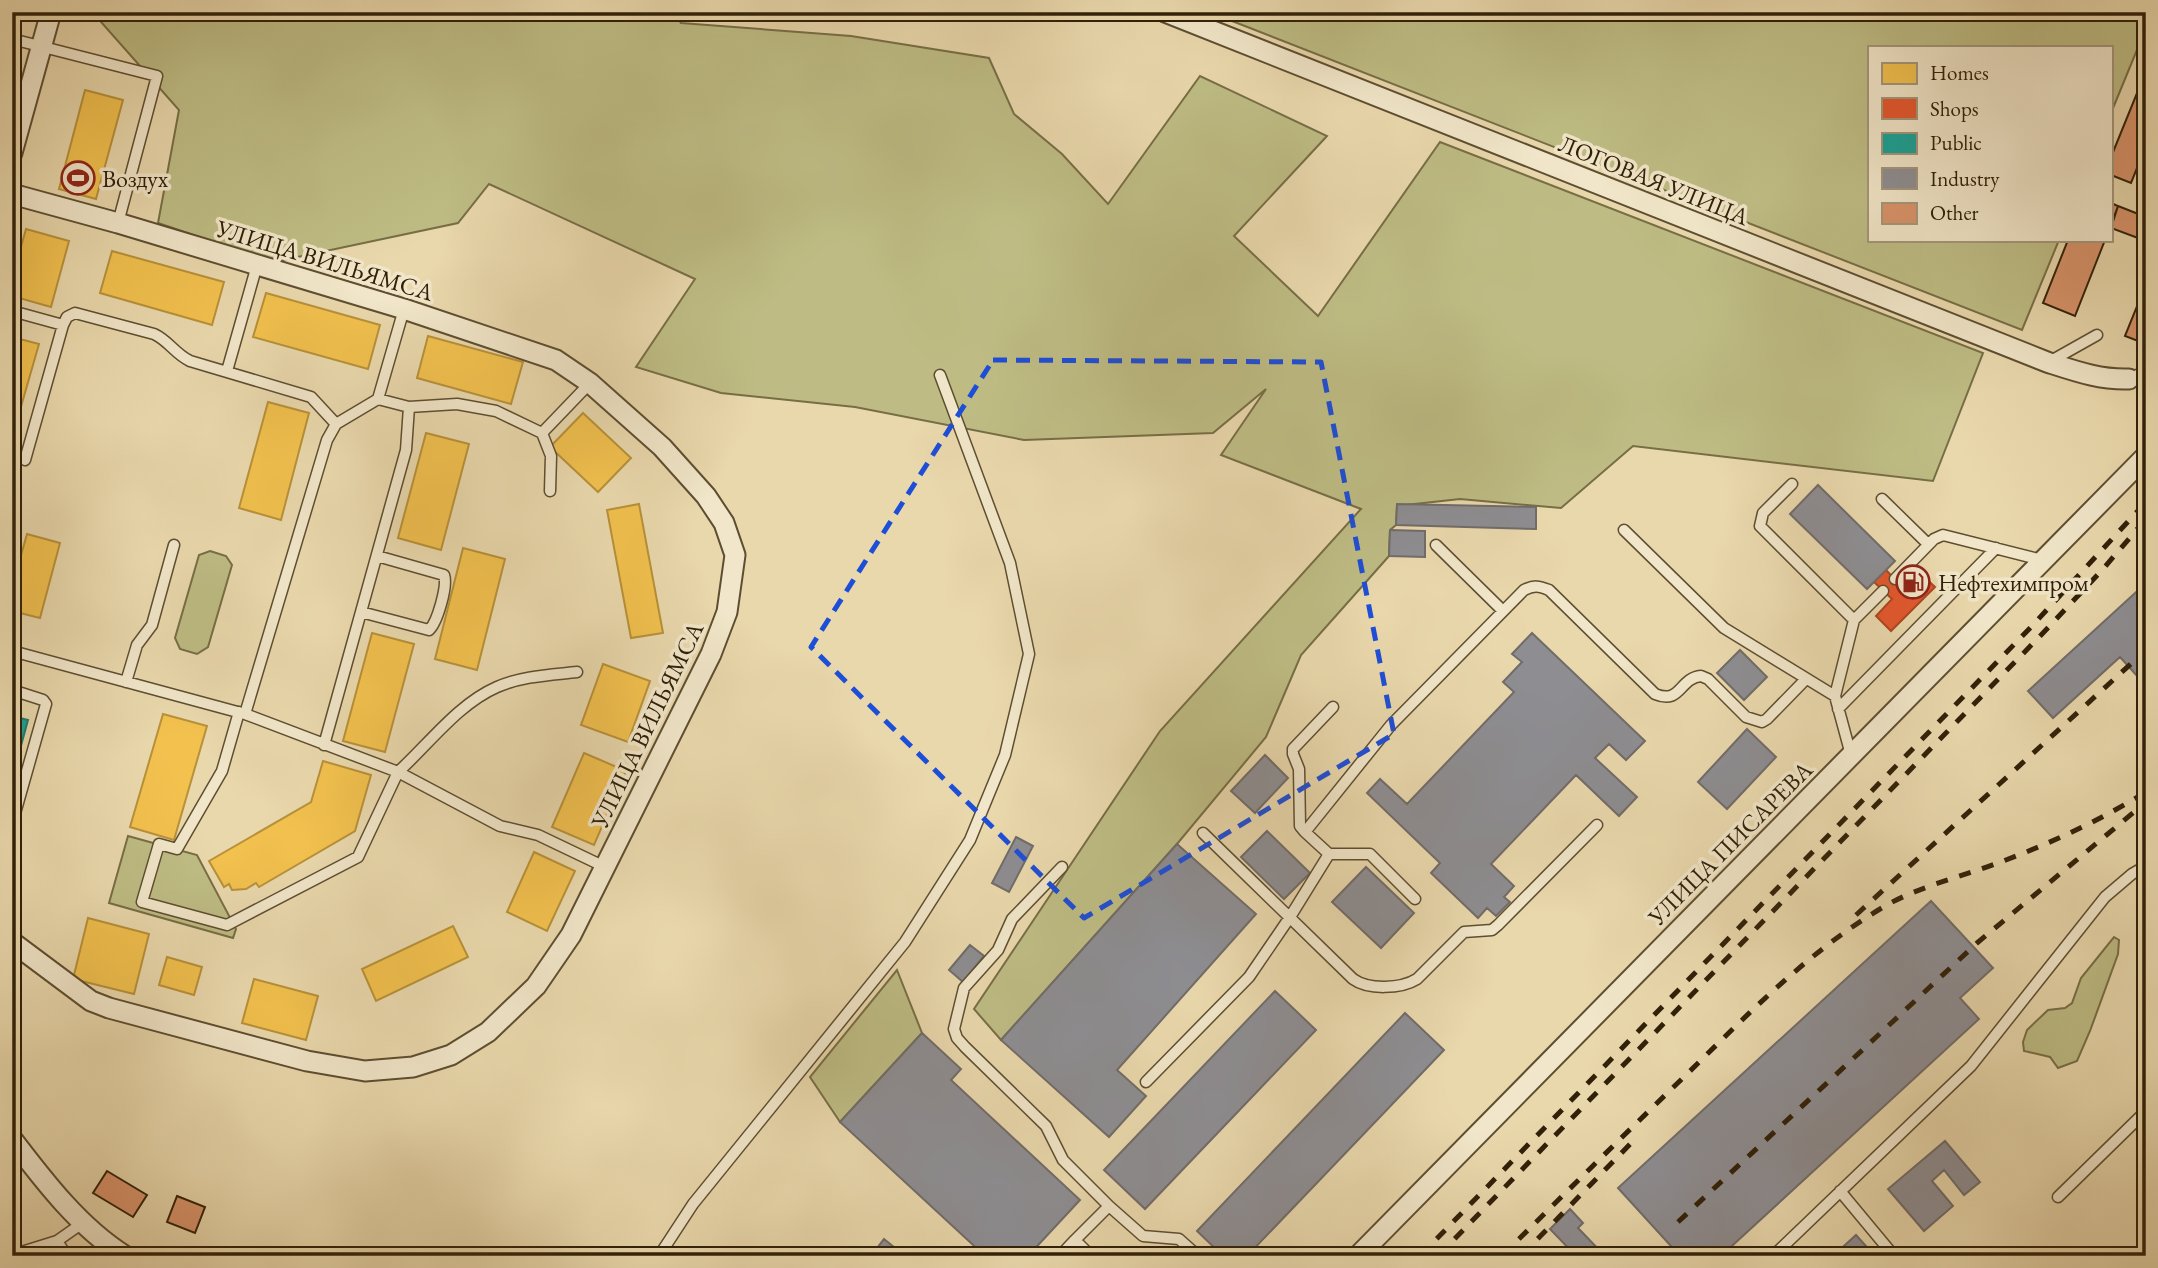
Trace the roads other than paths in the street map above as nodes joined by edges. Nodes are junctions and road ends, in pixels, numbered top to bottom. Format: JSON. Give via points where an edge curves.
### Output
{"nodes":[{"id":1,"x":51,"y":12,"type":"edge"},
{"id":2,"x":1165,"y":12,"type":"edge"},
{"id":3,"x":12,"y":39,"type":"edge"},
{"id":4,"x":41,"y":46,"type":"junction"},
{"id":5,"x":12,"y":153,"type":"edge"},
{"id":6,"x":12,"y":194,"type":"edge"},
{"id":7,"x":118,"y":223,"type":"junction"},
{"id":8,"x":257,"y":265,"type":"junction"},
{"id":9,"x":404,"y":309,"type":"junction"},
{"id":10,"x":12,"y":311,"type":"edge"},
{"id":11,"x":63,"y":325,"type":"junction"},
{"id":12,"x":2097,"y":335,"type":"dead end"},
{"id":13,"x":2047,"y":362,"type":"junction"},
{"id":14,"x":227,"y":372,"type":"junction"},
{"id":15,"x":940,"y":375,"type":"dead end"},
{"id":16,"x":2138,"y":375,"type":"edge"},
{"id":17,"x":590,"y":383,"type":"junction"},
{"id":18,"x":379,"y":399,"type":"junction"},
{"id":19,"x":410,"y":407,"type":"junction"},
{"id":20,"x":336,"y":424,"type":"junction"},
{"id":21,"x":541,"y":433,"type":"junction"},
{"id":22,"x":25,"y":460,"type":"dead end"},
{"id":23,"x":2141,"y":460,"type":"edge"},
{"id":24,"x":1792,"y":484,"type":"dead end"},
{"id":25,"x":550,"y":491,"type":"dead end"},
{"id":26,"x":1882,"y":499,"type":"dead end"},
{"id":27,"x":1624,"y":530,"type":"dead end"},
{"id":28,"x":1928,"y":544,"type":"junction"},
{"id":29,"x":174,"y":545,"type":"dead end"},
{"id":30,"x":1436,"y":545,"type":"dead end"},
{"id":31,"x":1996,"y":548,"type":"junction"},
{"id":32,"x":377,"y":556,"type":"junction"},
{"id":33,"x":2042,"y":560,"type":"junction"},
{"id":34,"x":1895,"y":579,"type":"dead end"},
{"id":35,"x":1883,"y":591,"type":"dead end"},
{"id":36,"x":1503,"y":611,"type":"junction"},
{"id":37,"x":361,"y":612,"type":"junction"},
{"id":38,"x":1854,"y":620,"type":"junction"},
{"id":39,"x":12,"y":651,"type":"edge"},
{"id":40,"x":577,"y":673,"type":"dead end"},
{"id":41,"x":1806,"y":679,"type":"junction"},
{"id":42,"x":126,"y":682,"type":"junction"},
{"id":43,"x":12,"y":690,"type":"edge"},
{"id":44,"x":1835,"y":696,"type":"junction"},
{"id":45,"x":1333,"y":707,"type":"dead end"},
{"id":46,"x":1838,"y":709,"type":"junction"},
{"id":47,"x":242,"y":713,"type":"junction"},
{"id":48,"x":324,"y":745,"type":"junction"},
{"id":49,"x":1851,"y":755,"type":"junction"},
{"id":50,"x":398,"y":772,"type":"junction"},
{"id":51,"x":12,"y":824,"type":"edge"},
{"id":52,"x":1597,"y":825,"type":"dead end"},
{"id":53,"x":1203,"y":832,"type":"dead end"},
{"id":54,"x":1305,"y":832,"type":"junction"},
{"id":55,"x":1329,"y":854,"type":"junction"},
{"id":56,"x":2146,"y":866,"type":"edge"},
{"id":57,"x":605,"y":867,"type":"junction"},
{"id":58,"x":1062,"y":867,"type":"dead end"},
{"id":59,"x":1415,"y":899,"type":"dead end"},
{"id":60,"x":1290,"y":917,"type":"junction"},
{"id":61,"x":12,"y":942,"type":"edge"},
{"id":62,"x":1146,"y":1082,"type":"dead end"},
{"id":63,"x":2146,"y":1111,"type":"edge"},
{"id":64,"x":12,"y":1139,"type":"edge"},
{"id":65,"x":1840,"y":1191,"type":"junction"},
{"id":66,"x":2058,"y":1196,"type":"dead end"},
{"id":67,"x":1109,"y":1206,"type":"junction"},
{"id":68,"x":84,"y":1222,"type":"junction"},
{"id":69,"x":1075,"y":1240,"type":"junction"},
{"id":70,"x":57,"y":1241,"type":"junction"},
{"id":71,"x":12,"y":1255,"type":"edge"},
{"id":72,"x":67,"y":1256,"type":"edge"},
{"id":73,"x":125,"y":1256,"type":"edge"},
{"id":74,"x":659,"y":1256,"type":"edge"},
{"id":75,"x":1060,"y":1256,"type":"edge"},
{"id":76,"x":1091,"y":1256,"type":"edge"},
{"id":77,"x":1198,"y":1256,"type":"edge"},
{"id":78,"x":1358,"y":1256,"type":"edge"},
{"id":79,"x":1773,"y":1256,"type":"edge"},
{"id":80,"x":1894,"y":1256,"type":"edge"}],
"edges":[{"from":1,"to":4,"type":"street"},
{"from":2,"to":13,"type":"street","name":"ЛОГОВАЯ УЛИЦА"},
{"from":3,"to":4,"type":"lane"},
{"from":4,"to":5,"type":"street"},
{"from":4,"to":7,"type":"lane","via":[[157,76]]},
{"from":6,"to":7,"type":"street","name":"УЛИЦА ВИЛЬЯМСА"},
{"from":7,"to":8,"type":"street","name":"УЛИЦА ВИЛЬЯМСА"},
{"from":8,"to":9,"type":"street","name":"УЛИЦА ВИЛЬЯМСА"},
{"from":8,"to":14,"type":"lane"},
{"from":9,"to":17,"type":"street","name":"УЛИЦА ВИЛЬЯМСА","via":[[556,360]]},
{"from":9,"to":18,"type":"lane"},
{"from":10,"to":11,"type":"lane"},
{"from":11,"to":14,"type":"lane","via":[[75,313],[131,327],[164,338],[179,356]]},
{"from":11,"to":22,"type":"lane"},
{"from":12,"to":13,"type":"lane"},
{"from":13,"to":16,"type":"street","name":"ЛОГОВАЯ УЛИЦА","via":[[2111,379]]},
{"from":14,"to":20,"type":"lane","via":[[311,397]]},
{"from":15,"to":74,"type":"lane","via":[[1010,563],[1029,654],[1005,755],[970,840],[905,942],[693,1204]]},
{"from":17,"to":21,"type":"lane"},
{"from":17,"to":57,"type":"street","name":"УЛИЦА ВИЛЬЯМСА","via":[[662,447],[705,496],[724,523],[735,555],[727,611],[711,654]]},
{"from":18,"to":19,"type":"lane"},
{"from":18,"to":20,"type":"lane"},
{"from":19,"to":21,"type":"lane","via":[[457,404],[496,411]]},
{"from":19,"to":32,"type":"lane","via":[[406,450]]},
{"from":20,"to":47,"type":"lane","via":[[327,440]]},
{"from":21,"to":25,"type":"lane","via":[[551,456]]},
{"from":23,"to":33,"type":"street","name":"УЛИЦА ПИСАРЕВА"},
{"from":24,"to":38,"type":"lane","via":[[1763,513],[1760,526]]},
{"from":26,"to":28,"type":"lane"},
{"from":27,"to":41,"type":"lane","via":[[1724,628]]},
{"from":28,"to":31,"type":"lane","via":[[1943,535]]},
{"from":28,"to":34,"type":"lane"},
{"from":29,"to":42,"type":"lane","via":[[152,625],[136,645]]},
{"from":30,"to":36,"type":"lane"},
{"from":31,"to":33,"type":"lane"},
{"from":31,"to":46,"type":"lane"},
{"from":32,"to":37,"type":"lane"},
{"from":32,"to":37,"type":"lane","via":[[444,575],[435,624],[429,631]]},
{"from":33,"to":49,"type":"street","name":"УЛИЦА ПИСАРЕВА"},
{"from":35,"to":38,"type":"lane"},
{"from":36,"to":41,"type":"lane","via":[[1532,586],[1549,590],[1655,694],[1669,698],[1690,679],[1701,676],[1755,721],[1767,719]]},
{"from":36,"to":54,"type":"lane","via":[[1391,725]]},
{"from":37,"to":48,"type":"lane"},
{"from":38,"to":44,"type":"lane"},
{"from":39,"to":42,"type":"lane"},
{"from":40,"to":50,"type":"lane","via":[[533,677],[496,687],[464,708]]},
{"from":41,"to":44,"type":"lane"},
{"from":42,"to":47,"type":"lane"},
{"from":43,"to":51,"type":"lane","via":[[46,704]]},
{"from":44,"to":46,"type":"lane"},
{"from":45,"to":54,"type":"lane","via":[[1293,749],[1299,769],[1300,826]]},
{"from":46,"to":49,"type":"lane"},
{"from":47,"to":48,"type":"lane"},
{"from":47,"to":50,"type":"lane","via":[[222,771],[177,849],[159,844],[142,902],[227,925],[358,857]]},
{"from":48,"to":50,"type":"lane"},
{"from":49,"to":78,"type":"street","name":"УЛИЦА ПИСАРЕВА"},
{"from":50,"to":57,"type":"lane","via":[[500,826],[538,835]]},
{"from":52,"to":60,"type":"lane","via":[[1499,925],[1464,932],[1409,984],[1358,983]]},
{"from":53,"to":60,"type":"lane"},
{"from":54,"to":55,"type":"lane"},
{"from":55,"to":59,"type":"lane","via":[[1370,854]]},
{"from":55,"to":60,"type":"lane"},
{"from":56,"to":65,"type":"lane","via":[[2105,897],[1971,1066]]},
{"from":57,"to":61,"type":"street","name":"УЛИЦА ВИЛЬЯМСА","via":[[571,935],[536,986],[488,1032],[451,1055],[413,1067],[365,1072],[307,1061],[108,1008],[78,993]]},
{"from":58,"to":67,"type":"lane","via":[[1012,919],[998,950],[964,988],[954,1029],[965,1047],[1046,1126],[1063,1160]]},
{"from":60,"to":62,"type":"lane","via":[[1249,977]]},
{"from":63,"to":66,"type":"lane"},
{"from":64,"to":68,"type":"street"},
{"from":65,"to":79,"type":"lane"},
{"from":65,"to":80,"type":"lane"},
{"from":67,"to":69,"type":"lane"},
{"from":67,"to":77,"type":"lane","via":[[1137,1233],[1179,1239]]},
{"from":68,"to":70,"type":"lane"},
{"from":68,"to":73,"type":"street"},
{"from":69,"to":75,"type":"lane"},
{"from":69,"to":76,"type":"lane"},
{"from":70,"to":71,"type":"lane"},
{"from":70,"to":72,"type":"lane"}]}
